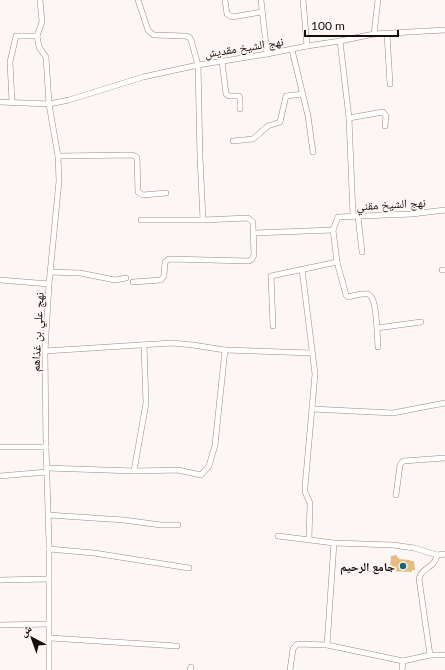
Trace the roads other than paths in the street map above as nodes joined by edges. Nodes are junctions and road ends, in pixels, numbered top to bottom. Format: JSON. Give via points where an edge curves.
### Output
{"nodes":[{"id":1,"x":40,"y":0,"type":"edge"},
{"id":2,"x":138,"y":0,"type":"edge"},
{"id":3,"x":225,"y":0,"type":"edge"},
{"id":4,"x":261,"y":0,"type":"edge"},
{"id":5,"x":303,"y":0,"type":"edge"},
{"id":6,"x":378,"y":0,"type":"edge"},
{"id":7,"x":262,"y":12,"type":"junction"},
{"id":8,"x":445,"y":30,"type":"edge"},
{"id":9,"x":374,"y":34,"type":"junction"},
{"id":10,"x":387,"y":34,"type":"junction"},
{"id":11,"x":37,"y":36,"type":"junction"},
{"id":12,"x":340,"y":41,"type":"junction"},
{"id":13,"x":307,"y":46,"type":"junction"},
{"id":14,"x":292,"y":50,"type":"junction"},
{"id":15,"x":267,"y":54,"type":"junction"},
{"id":16,"x":222,"y":61,"type":"junction"},
{"id":17,"x":198,"y":65,"type":"junction"},
{"id":18,"x":390,"y":84,"type":"dead end"},
{"id":19,"x":303,"y":94,"type":"junction"},
{"id":20,"x":0,"y":102,"type":"edge"},
{"id":21,"x":12,"y":102,"type":"junction"},
{"id":22,"x":49,"y":104,"type":"junction"},
{"id":23,"x":240,"y":109,"type":"dead end"},
{"id":24,"x":349,"y":118,"type":"junction"},
{"id":25,"x":385,"y":126,"type":"dead end"},
{"id":26,"x":233,"y":140,"type":"dead end"},
{"id":27,"x":313,"y":152,"type":"dead end"},
{"id":28,"x":58,"y":156,"type":"junction"},
{"id":29,"x":166,"y":193,"type":"dead end"},
{"id":30,"x":445,"y":210,"type":"edge"},
{"id":31,"x":356,"y":216,"type":"junction"},
{"id":32,"x":141,"y":220,"type":"dead end"},
{"id":33,"x":203,"y":220,"type":"junction"},
{"id":34,"x":333,"y":230,"type":"junction"},
{"id":35,"x":254,"y":234,"type":"junction"},
{"id":36,"x":362,"y":252,"type":"dead end"},
{"id":37,"x":337,"y":262,"type":"junction"},
{"id":38,"x":302,"y":270,"type":"junction"},
{"id":39,"x":50,"y":272,"type":"junction"},
{"id":40,"x":126,"y":278,"type":"dead end"},
{"id":41,"x":0,"y":280,"type":"edge"},
{"id":42,"x":133,"y":282,"type":"dead end"},
{"id":43,"x":49,"y":284,"type":"junction"},
{"id":44,"x":420,"y":322,"type":"dead end"},
{"id":45,"x":273,"y":326,"type":"dead end"},
{"id":46,"x":377,"y":328,"type":"junction"},
{"id":47,"x":144,"y":345,"type":"junction"},
{"id":48,"x":378,"y":347,"type":"dead end"},
{"id":49,"x":225,"y":350,"type":"junction"},
{"id":50,"x":44,"y":351,"type":"junction"},
{"id":51,"x":312,"y":353,"type":"junction"},
{"id":52,"x":445,"y":403,"type":"edge"},
{"id":53,"x":312,"y":408,"type":"junction"},
{"id":54,"x":0,"y":447,"type":"edge"},
{"id":55,"x":46,"y":447,"type":"junction"},
{"id":56,"x":445,"y":458,"type":"edge"},
{"id":57,"x":47,"y":470,"type":"junction"},
{"id":58,"x":134,"y":471,"type":"junction"},
{"id":59,"x":0,"y":476,"type":"edge"},
{"id":60,"x":396,"y":495,"type":"dead end"},
{"id":61,"x":48,"y":515,"type":"junction"},
{"id":62,"x":178,"y":525,"type":"dead end"},
{"id":63,"x":278,"y":536,"type":"dead end"},
{"id":64,"x":308,"y":540,"type":"junction"},
{"id":65,"x":334,"y":543,"type":"junction"},
{"id":66,"x":49,"y":549,"type":"junction"},
{"id":67,"x":445,"y":554,"type":"edge"},
{"id":68,"x":436,"y":555,"type":"junction"},
{"id":69,"x":189,"y":568,"type":"dead end"},
{"id":70,"x":49,"y":579,"type":"junction"},
{"id":71,"x":0,"y":580,"type":"edge"},
{"id":72,"x":49,"y":624,"type":"junction"},
{"id":73,"x":0,"y":625,"type":"edge"},
{"id":74,"x":50,"y":638,"type":"junction"},
{"id":75,"x":327,"y":645,"type":"junction"},
{"id":76,"x":177,"y":646,"type":"dead end"},
{"id":77,"x":430,"y":655,"type":"junction"},
{"id":78,"x":445,"y":655,"type":"edge"},
{"id":79,"x":403,"y":661,"type":"junction"},
{"id":80,"x":49,"y":670,"type":"edge"},
{"id":81,"x":290,"y":670,"type":"edge"},
{"id":82,"x":402,"y":670,"type":"edge"}],
"edges":[{"from":1,"to":11,"type":"street","via":[[42,22]]},
{"from":2,"to":17,"type":"street","via":[[148,30],[154,35],[189,37]]},
{"from":3,"to":7,"type":"street","via":[[228,14],[232,17]]},
{"from":4,"to":7,"type":"street"},
{"from":5,"to":13,"type":"street"},
{"from":6,"to":9,"type":"street"},
{"from":7,"to":15,"type":"street"},
{"from":8,"to":10,"type":"street","name":"نهج الشيخ مقديش"},
{"from":9,"to":10,"type":"street","name":"نهج الشيخ مقديش"},
{"from":9,"to":12,"type":"street","name":"نهج الشيخ مقديش"},
{"from":10,"to":18,"type":"street"},
{"from":11,"to":21,"type":"street","via":[[16,36],[10,62]]},
{"from":11,"to":22,"type":"street","name":"نهج علي بن غذاهم","via":[[46,57]]},
{"from":12,"to":13,"type":"street","name":"نهج الشيخ مقديش"},
{"from":12,"to":24,"type":"street"},
{"from":13,"to":14,"type":"street","name":"نهج الشيخ مقديش"},
{"from":14,"to":15,"type":"street","name":"نهج الشيخ مقديش"},
{"from":14,"to":19,"type":"street"},
{"from":15,"to":16,"type":"street","name":"نهج الشيخ مقديش"},
{"from":16,"to":17,"type":"street","name":"نهج الشيخ مقديش"},
{"from":16,"to":23,"type":"street","via":[[226,94],[238,96]]},
{"from":17,"to":22,"type":"street","name":"نهج الشيخ مقديش","via":[[143,77]]},
{"from":17,"to":33,"type":"street"},
{"from":19,"to":26,"type":"street","via":[[286,96],[280,122],[268,126],[253,139]]},
{"from":19,"to":27,"type":"street"},
{"from":20,"to":21,"type":"street","name":"نهج الشيخ مقديش"},
{"from":21,"to":22,"type":"street","name":"نهج الشيخ مقديش"},
{"from":22,"to":28,"type":"street","name":"نهج علي بن غذاهم"},
{"from":24,"to":25,"type":"street","via":[[383,112],[386,116]]},
{"from":24,"to":31,"type":"street"},
{"from":28,"to":29,"type":"street","via":[[132,154],[137,158],[138,192],[142,195]]},
{"from":28,"to":39,"type":"street","name":"نهج علي بن غذاهم","via":[[59,181]]},
{"from":30,"to":31,"type":"street","name":"نهج الشيخ مقني"},
{"from":31,"to":34,"type":"street","name":"نهج الشيخ مقني","via":[[338,217]]},
{"from":31,"to":36,"type":"street"},
{"from":32,"to":33,"type":"street"},
{"from":33,"to":35,"type":"street","via":[[248,218],[252,222]]},
{"from":34,"to":35,"type":"street"},
{"from":34,"to":37,"type":"street"},
{"from":35,"to":42,"type":"street","via":[[254,255],[248,261],[169,259],[165,262],[164,276],[161,280]]},
{"from":37,"to":38,"type":"street"},
{"from":37,"to":46,"type":"street","via":[[346,295],[371,296]]},
{"from":38,"to":45,"type":"street","via":[[272,276]]},
{"from":38,"to":51,"type":"street"},
{"from":39,"to":40,"type":"street","via":[[80,273],[115,280]]},
{"from":39,"to":43,"type":"street","name":"نهج علي بن غذاهم"},
{"from":41,"to":43,"type":"street"},
{"from":43,"to":50,"type":"street","name":"نهج علي بن غذاهم"},
{"from":44,"to":46,"type":"street"},
{"from":46,"to":48,"type":"street"},
{"from":47,"to":49,"type":"street","via":[[172,343]]},
{"from":47,"to":50,"type":"street"},
{"from":47,"to":58,"type":"street","via":[[146,403]]},
{"from":49,"to":51,"type":"street"},
{"from":49,"to":58,"type":"street","via":[[214,445],[209,466],[201,475],[178,470]]},
{"from":50,"to":55,"type":"street","name":"نهج علي بن غذاهم"},
{"from":51,"to":53,"type":"street","via":[[315,374]]},
{"from":52,"to":53,"type":"street","via":[[393,413]]},
{"from":53,"to":64,"type":"street","via":[[305,487],[310,503]]},
{"from":54,"to":55,"type":"street"},
{"from":55,"to":57,"type":"street","name":"نهج علي بن غذاهم"},
{"from":56,"to":60,"type":"street","via":[[403,461],[400,465]]},
{"from":57,"to":58,"type":"street"},
{"from":57,"to":59,"type":"street"},
{"from":57,"to":61,"type":"street","name":"نهج علي بن غذاهم"},
{"from":61,"to":62,"type":"street"},
{"from":61,"to":66,"type":"street","name":"نهج علي بن غذاهم"},
{"from":63,"to":64,"type":"street"},
{"from":64,"to":65,"type":"street"},
{"from":65,"to":68,"type":"street","via":[[393,545]]},
{"from":65,"to":75,"type":"street"},
{"from":66,"to":69,"type":"street","via":[[94,553]]},
{"from":66,"to":70,"type":"street","name":"نهج علي بن غذاهم"},
{"from":67,"to":68,"type":"street"},
{"from":68,"to":77,"type":"street","via":[[435,561],[422,571],[419,579]]},
{"from":70,"to":71,"type":"street"},
{"from":70,"to":72,"type":"street","name":"نهج علي بن غذاهم"},
{"from":72,"to":73,"type":"street"},
{"from":72,"to":74,"type":"street","name":"نهج علي بن غذاهم"},
{"from":74,"to":76,"type":"street"},
{"from":74,"to":80,"type":"street","name":"نهج علي بن غذاهم"},
{"from":75,"to":79,"type":"street"},
{"from":75,"to":81,"type":"street","via":[[298,644],[292,649]]},
{"from":77,"to":78,"type":"street"},
{"from":77,"to":79,"type":"street"},
{"from":79,"to":82,"type":"street"}]}
